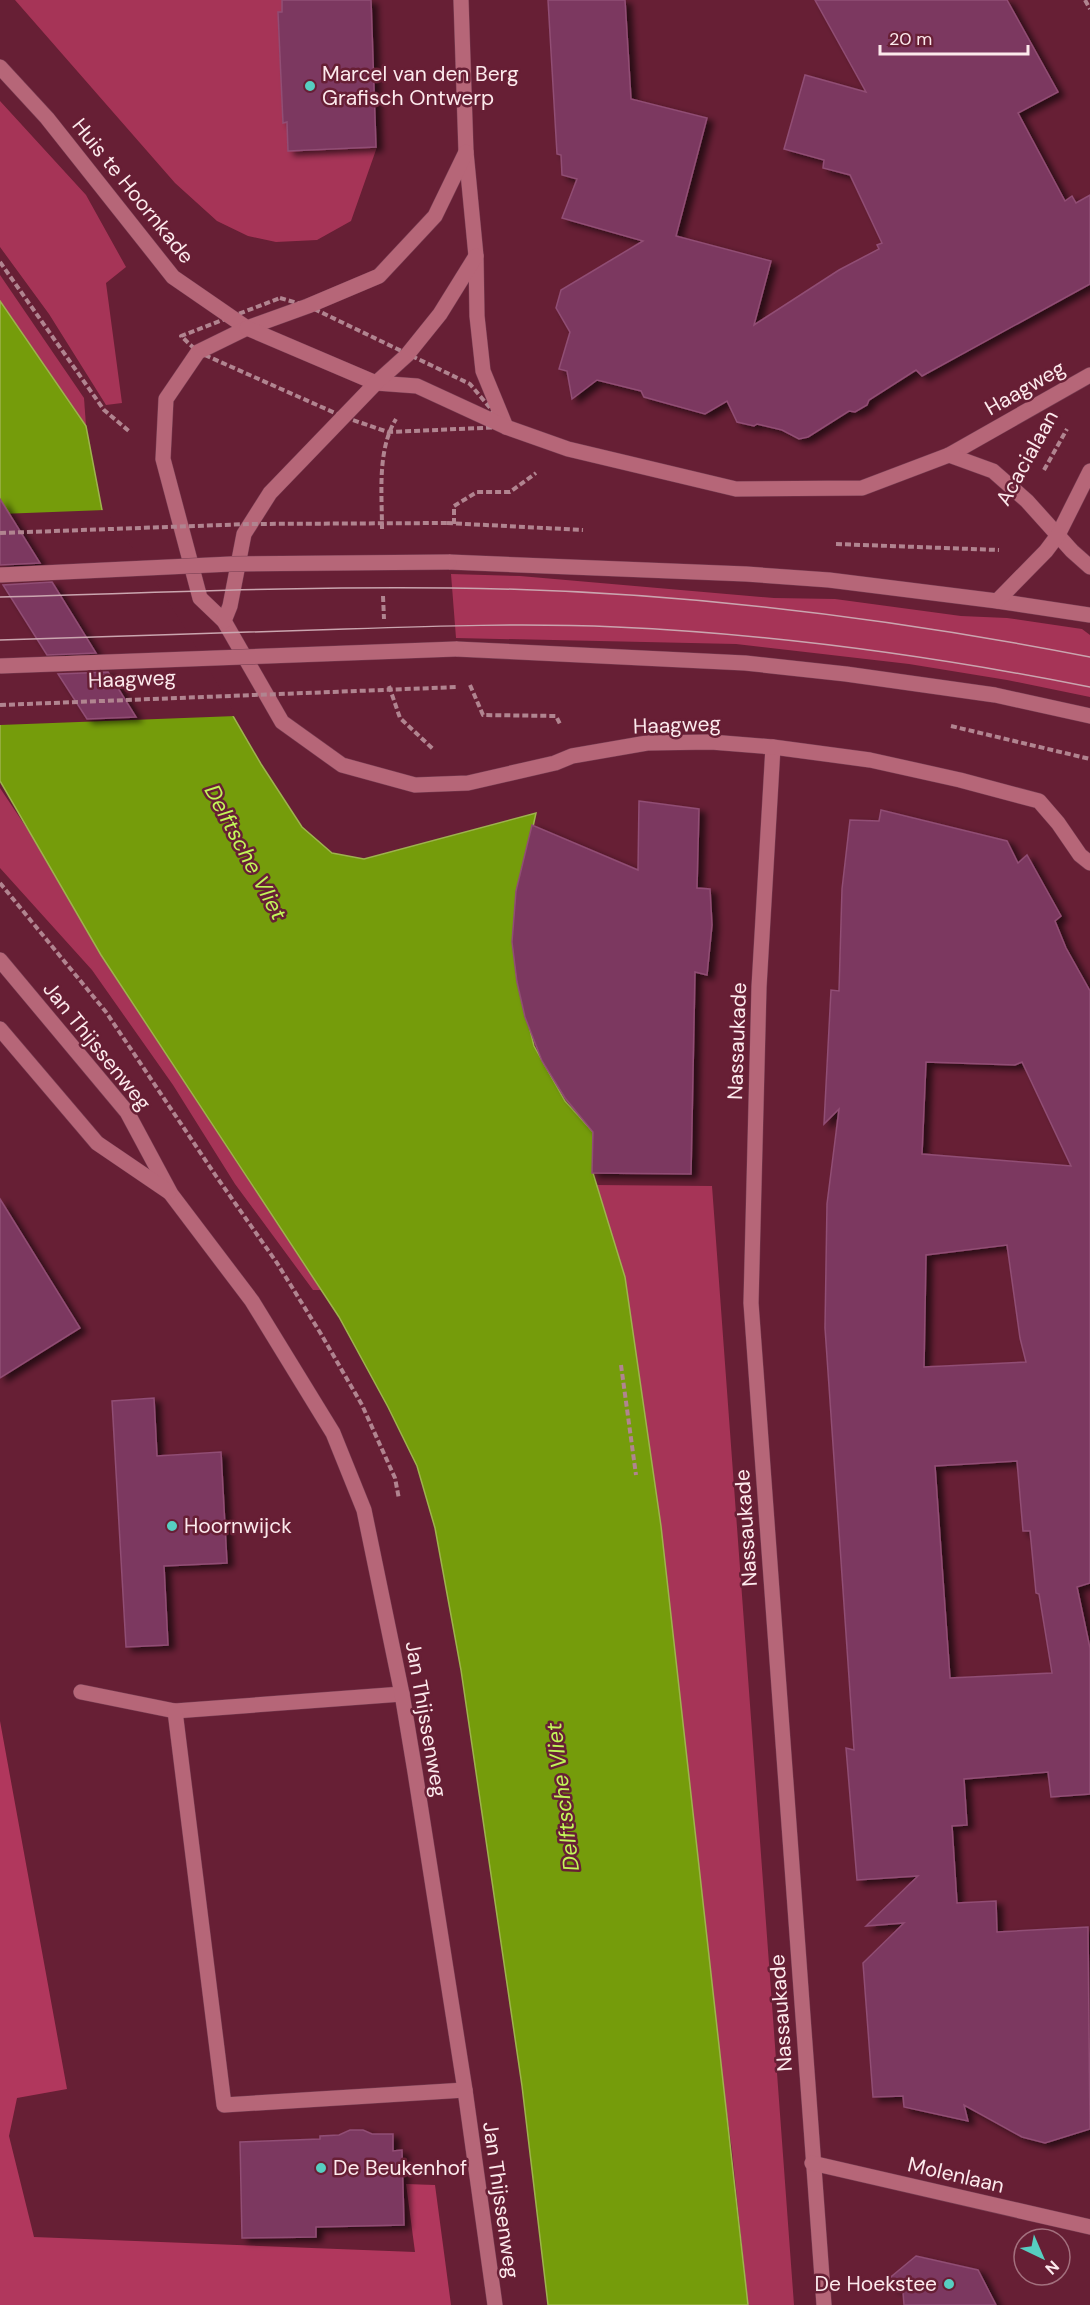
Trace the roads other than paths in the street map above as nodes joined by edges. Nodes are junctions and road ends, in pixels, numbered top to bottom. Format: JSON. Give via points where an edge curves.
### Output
{"nodes":[{"id":1,"x":460,"y":0,"type":"edge"},
{"id":2,"x":0,"y":67,"type":"edge"},
{"id":3,"x":466,"y":152,"type":"junction"},
{"id":4,"x":476,"y":256,"type":"junction"},
{"id":5,"x":247,"y":328,"type":"junction"},
{"id":6,"x":1090,"y":375,"type":"edge"},
{"id":7,"x":376,"y":382,"type":"junction"},
{"id":8,"x":506,"y":427,"type":"junction"},
{"id":9,"x":949,"y":455,"type":"junction"},
{"id":10,"x":1090,"y":471,"type":"edge"},
{"id":11,"x":1058,"y":535,"type":"junction"},
{"id":12,"x":1090,"y":567,"type":"edge"},
{"id":13,"x":0,"y":574,"type":"edge"},
{"id":14,"x":997,"y":601,"type":"junction"},
{"id":15,"x":1090,"y":615,"type":"edge"},
{"id":16,"x":224,"y":621,"type":"junction"},
{"id":17,"x":0,"y":666,"type":"edge"},
{"id":18,"x":1090,"y":716,"type":"edge"},
{"id":19,"x":773,"y":747,"type":"junction"},
{"id":20,"x":1090,"y":863,"type":"edge"},
{"id":21,"x":0,"y":960,"type":"edge"},
{"id":22,"x":0,"y":1029,"type":"edge"},
{"id":23,"x":171,"y":1194,"type":"junction"},
{"id":24,"x":81,"y":1692,"type":"dead end"},
{"id":25,"x":402,"y":1694,"type":"junction"},
{"id":26,"x":175,"y":1711,"type":"junction"},
{"id":27,"x":465,"y":2090,"type":"junction"},
{"id":28,"x":813,"y":2163,"type":"junction"},
{"id":29,"x":1090,"y":2227,"type":"edge"},
{"id":30,"x":495,"y":2305,"type":"edge"},
{"id":31,"x":824,"y":2305,"type":"edge"}],
"edges":[{"from":1,"to":3,"type":"street"},
{"from":2,"to":5,"type":"street","name":"Huis te Hoornkade","via":[[47,118],[173,277]]},
{"from":3,"to":4,"type":"street"},
{"from":3,"to":5,"type":"street","via":[[435,216],[379,276]]},
{"from":4,"to":7,"type":"street","via":[[433,323],[407,355]]},
{"from":4,"to":8,"type":"street","via":[[483,371]]},
{"from":5,"to":7,"type":"street","name":"Haagweg"},
{"from":5,"to":16,"type":"street","name":"Haagweg","via":[[198,352],[166,399],[163,459],[200,598]]},
{"from":6,"to":9,"type":"street","name":"Haagweg"},
{"from":7,"to":8,"type":"street","name":"Haagweg","via":[[417,386]]},
{"from":7,"to":16,"type":"street","via":[[270,494],[244,534]]},
{"from":8,"to":9,"type":"street","name":"Haagweg","via":[[568,449],[736,489],[862,488]]},
{"from":9,"to":11,"type":"street","via":[[993,471]]},
{"from":10,"to":11,"type":"street"},
{"from":11,"to":12,"type":"street"},
{"from":11,"to":14,"type":"street"},
{"from":13,"to":14,"type":"street","bridge":true,"via":[[231,564],[449,562],[829,580]]},
{"from":14,"to":15,"type":"street"},
{"from":16,"to":19,"type":"street","name":"Haagweg","via":[[282,722],[342,765],[415,785],[468,783],[572,756],[647,743],[711,742]]},
{"from":17,"to":18,"type":"street","name":"Haagweg","bridge":true,"via":[[456,649],[812,670],[995,694]]},
{"from":19,"to":20,"type":"street","name":"Haagweg","via":[[870,760],[1039,801]]},
{"from":19,"to":28,"type":"street","name":"Nassaukade","via":[[759,987],[751,1303]]},
{"from":21,"to":23,"type":"street","name":"Jan Thijssenweg","via":[[127,1112]]},
{"from":22,"to":23,"type":"street","name":"Jan Thijssenweg","via":[[97,1143]]},
{"from":23,"to":25,"type":"street","name":"Jan Thijssenweg","via":[[252,1301],[333,1433],[364,1510]]},
{"from":24,"to":26,"type":"street"},
{"from":25,"to":26,"type":"street"},
{"from":25,"to":27,"type":"street","name":"Jan Thijssenweg"},
{"from":26,"to":27,"type":"street","via":[[224,2105]]},
{"from":27,"to":30,"type":"street","name":"Jan Thijssenweg"},
{"from":28,"to":29,"type":"street","name":"Molenlaan"},
{"from":28,"to":31,"type":"street","name":"Nassaukade"}]}
